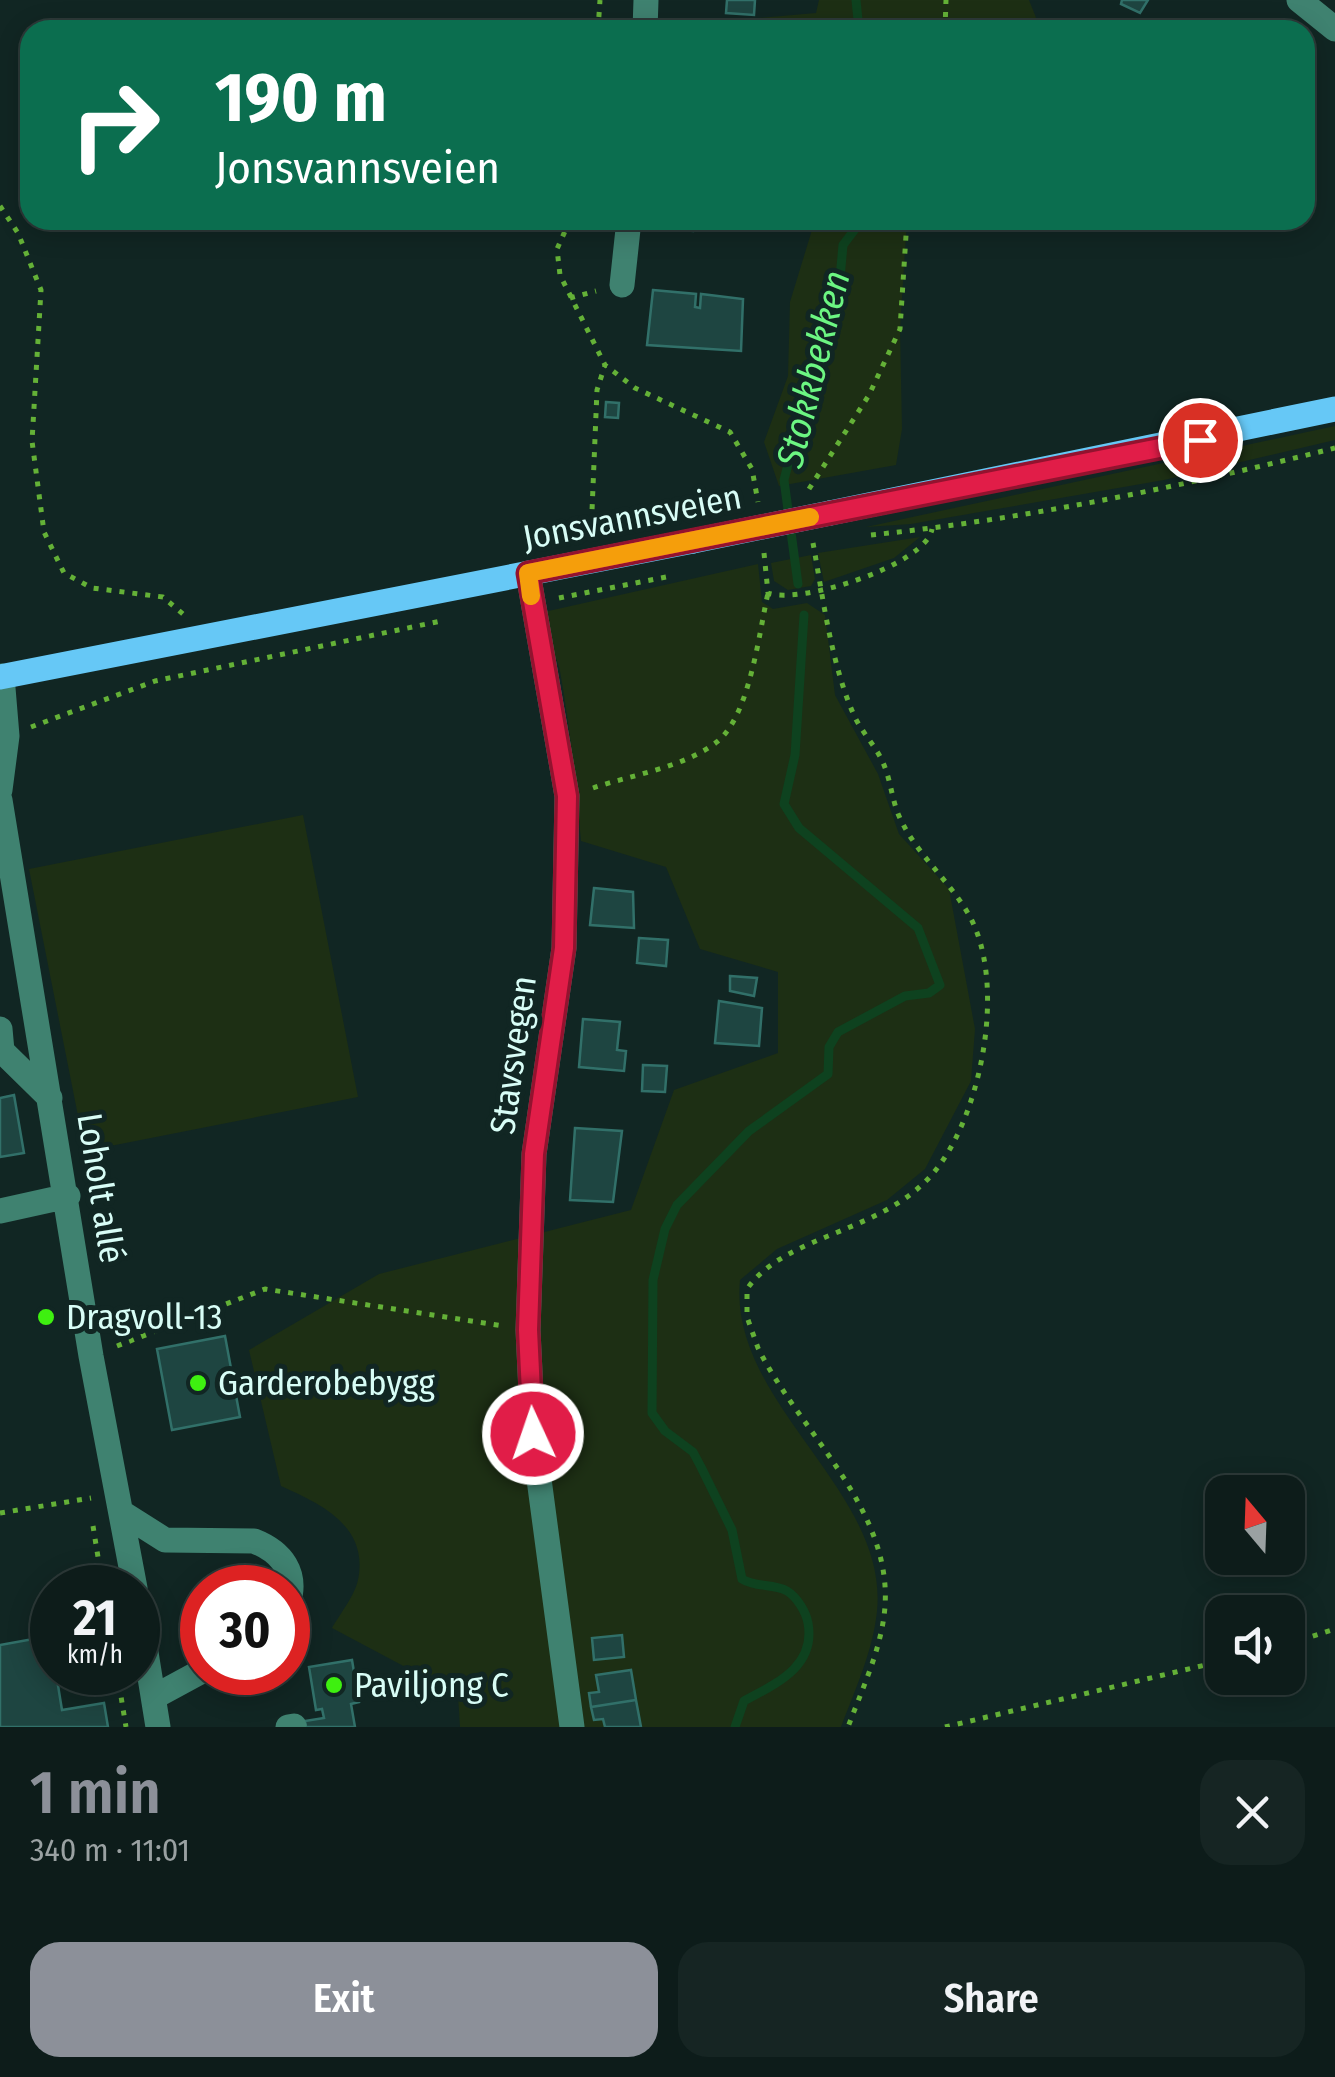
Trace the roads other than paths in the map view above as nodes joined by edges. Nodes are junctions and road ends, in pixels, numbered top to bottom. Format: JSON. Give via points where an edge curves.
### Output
{"nodes":[{"id":1,"x":1300,"y":0,"type":"edge"},
{"id":2,"x":1335,"y":29,"type":"edge"},
{"id":3,"x":628,"y":230,"type":"edge"},
{"id":4,"x":622,"y":285,"type":"dead end"},
{"id":5,"x":1335,"y":409,"type":"edge"},
{"id":6,"x":528,"y":573,"type":"junction"},
{"id":7,"x":1,"y":676,"type":"edge"},
{"id":8,"x":0,"y":790,"type":"edge"},
{"id":9,"x":0,"y":800,"type":"edge"},
{"id":10,"x":12,"y":871,"type":"junction"},
{"id":11,"x":0,"y":924,"type":"edge"},
{"id":12,"x":0,"y":1029,"type":"edge"},
{"id":13,"x":50,"y":1098,"type":"junction"},
{"id":14,"x":68,"y":1196,"type":"junction"},
{"id":15,"x":0,"y":1211,"type":"edge"},
{"id":16,"x":121,"y":1502,"type":"junction"},
{"id":17,"x":131,"y":1565,"type":"edge"},
{"id":18,"x":286,"y":1565,"type":"edge"},
{"id":19,"x":180,"y":1683,"type":"edge"},
{"id":20,"x":154,"y":1697,"type":"joint"},
{"id":21,"x":158,"y":1727,"type":"edge"},
{"id":22,"x":572,"y":1727,"type":"edge"}],
"edges":[{"from":1,"to":2,"type":"street"},
{"from":3,"to":4,"type":"street"},
{"from":5,"to":6,"type":"main road","name":"Jonsvannsveien","bridge":true},
{"from":6,"to":7,"type":"main road","name":"Jonsvannsveien"},
{"from":6,"to":22,"type":"street","name":"Stavsvegen","via":[[567,796],[564,948],[534,1154],[528,1330],[533,1434]]},
{"from":7,"to":8,"type":"street","via":[[7,736]]},
{"from":9,"to":10,"type":"street","name":"Loholt allé"},
{"from":10,"to":11,"type":"street"},
{"from":10,"to":13,"type":"street","name":"Loholt allé"},
{"from":12,"to":13,"type":"street","via":[[2,1050]]},
{"from":13,"to":14,"type":"street","name":"Loholt allé"},
{"from":14,"to":15,"type":"street"},
{"from":14,"to":16,"type":"street","name":"Loholt allé"},
{"from":16,"to":17,"type":"street","name":"Loholt allé"},
{"from":16,"to":18,"type":"street","via":[[165,1540],[254,1541]]},
{"from":19,"to":20,"type":"street"},
{"from":20,"to":21,"type":"street"}]}
